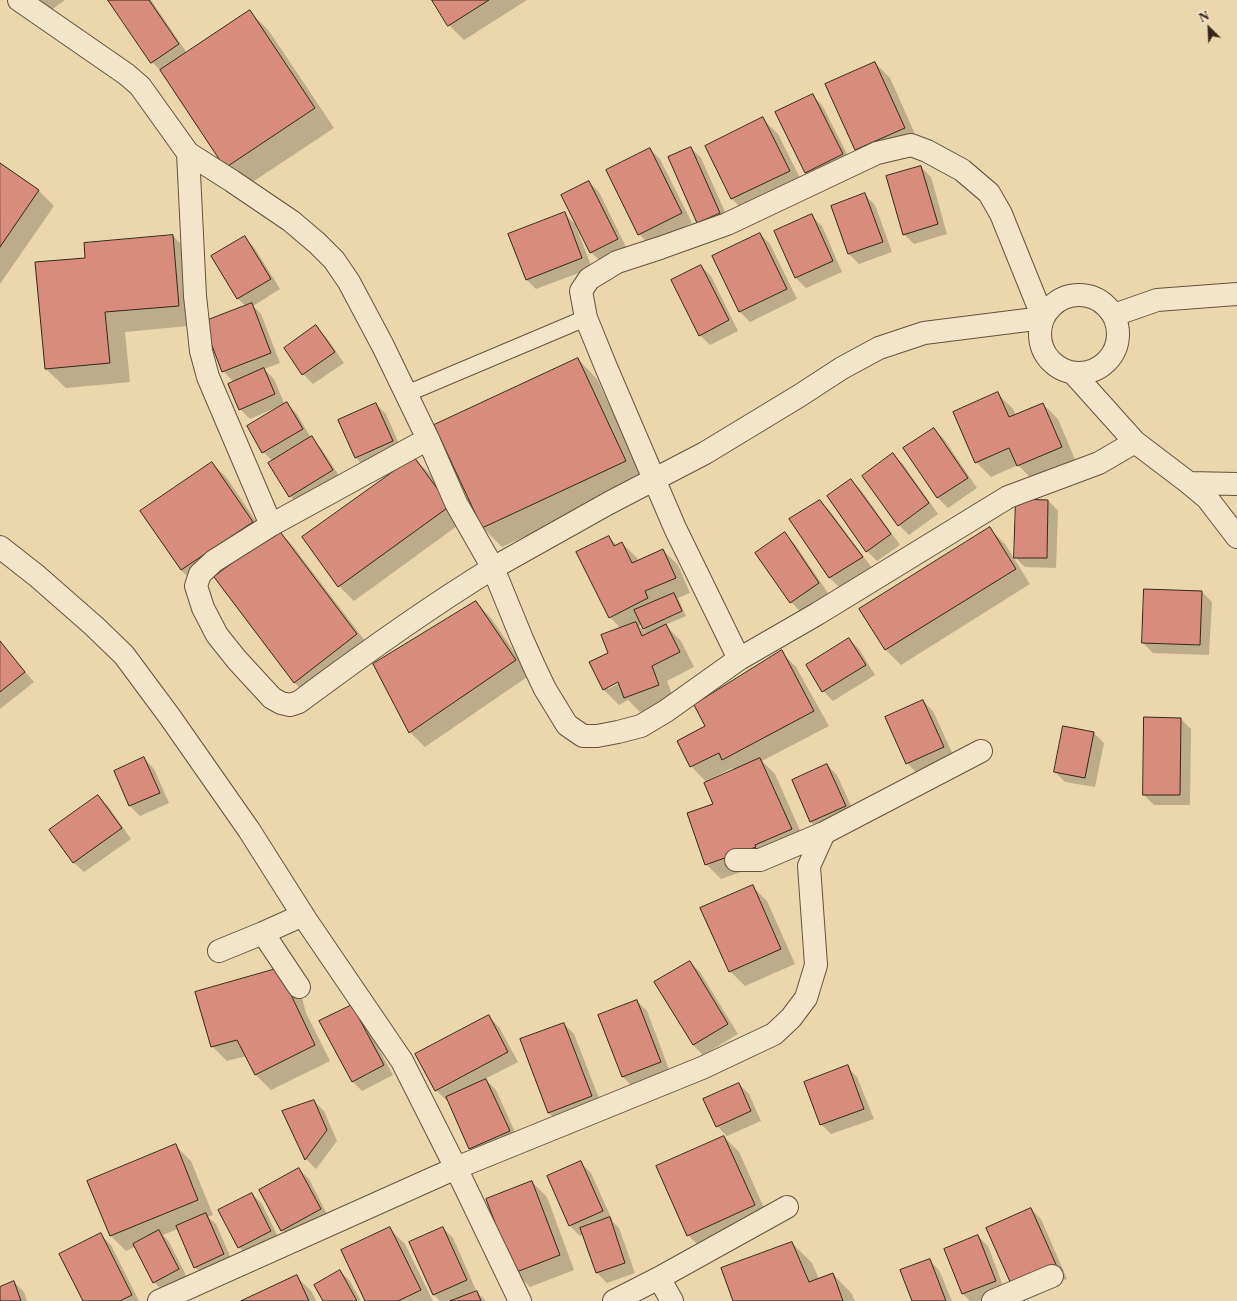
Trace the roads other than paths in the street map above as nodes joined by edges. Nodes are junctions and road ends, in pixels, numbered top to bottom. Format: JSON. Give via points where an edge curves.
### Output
{"nodes":[{"id":1,"x":19,"y":0,"type":"edge"},
{"id":2,"x":188,"y":153,"type":"junction"},
{"id":3,"x":1237,"y":294,"type":"edge"},
{"id":4,"x":1114,"y":315,"type":"junction"},
{"id":5,"x":586,"y":318,"type":"junction"},
{"id":6,"x":1043,"y":318,"type":"junction"},
{"id":7,"x":1074,"y":374,"type":"junction"},
{"id":8,"x":406,"y":394,"type":"junction"},
{"id":9,"x":428,"y":439,"type":"junction"},
{"id":10,"x":1136,"y":442,"type":"junction"},
{"id":11,"x":654,"y":480,"type":"junction"},
{"id":12,"x":1189,"y":483,"type":"junction"},
{"id":13,"x":1237,"y":484,"type":"edge"},
{"id":14,"x":271,"y":525,"type":"junction"},
{"id":15,"x":1237,"y":537,"type":"edge"},
{"id":16,"x":0,"y":547,"type":"edge"},
{"id":17,"x":493,"y":568,"type":"junction"},
{"id":18,"x":739,"y":659,"type":"junction"},
{"id":19,"x":981,"y":751,"type":"dead end"},
{"id":20,"x":824,"y":833,"type":"junction"},
{"id":21,"x":736,"y":860,"type":"dead end"},
{"id":22,"x":303,"y":915,"type":"junction"},
{"id":23,"x":263,"y":933,"type":"junction"},
{"id":24,"x":219,"y":951,"type":"dead end"},
{"id":25,"x":299,"y":987,"type":"dead end"},
{"id":26,"x":456,"y":1168,"type":"junction"},
{"id":27,"x":787,"y":1207,"type":"dead end"},
{"id":28,"x":1052,"y":1276,"type":"dead end"},
{"id":29,"x":659,"y":1278,"type":"junction"},
{"id":30,"x":159,"y":1301,"type":"edge"},
{"id":31,"x":520,"y":1301,"type":"edge"},
{"id":32,"x":614,"y":1301,"type":"edge"},
{"id":33,"x":672,"y":1301,"type":"edge"},
{"id":34,"x":993,"y":1301,"type":"edge"}],
"edges":[{"from":1,"to":2,"type":"street","via":[[140,86]]},
{"from":2,"to":8,"type":"street","via":[[291,221],[334,260],[350,282]]},
{"from":2,"to":14,"type":"street","via":[[195,296],[201,351],[208,377]]},
{"from":3,"to":4,"type":"street","via":[[1157,300]]},
{"from":4,"to":6,"type":"street","via":[[1096,298],[1084,295],[1060,300]]},
{"from":4,"to":7,"type":"street","via":[[1119,339],[1115,351],[1099,369]]},
{"from":5,"to":6,"type":"street","via":[[581,291],[589,279],[617,262],[727,224],[877,153],[910,145],[962,170],[989,194],[1001,214]]},
{"from":5,"to":8,"type":"lane"},
{"from":5,"to":11,"type":"street"},
{"from":6,"to":7,"type":"street","via":[[1040,342],[1045,354],[1052,363]]},
{"from":6,"to":11,"type":"street","via":[[924,333],[879,348],[705,453]]},
{"from":7,"to":10,"type":"street"},
{"from":8,"to":9,"type":"street"},
{"from":9,"to":14,"type":"street"},
{"from":9,"to":17,"type":"street","via":[[456,503]]},
{"from":10,"to":12,"type":"street"},
{"from":10,"to":18,"type":"street","via":[[1099,463],[1008,496],[824,610]]},
{"from":11,"to":17,"type":"street"},
{"from":11,"to":18,"type":"street"},
{"from":12,"to":13,"type":"street"},
{"from":12,"to":15,"type":"street","via":[[1207,498]]},
{"from":14,"to":17,"type":"street","via":[[214,562],[200,574],[196,586],[203,608],[217,635],[272,698],[290,706],[460,588]]},
{"from":16,"to":22,"type":"street","via":[[37,576],[124,655],[244,823]]},
{"from":17,"to":18,"type":"street","via":[[545,689],[567,725],[583,736],[597,736],[641,726]]},
{"from":19,"to":20,"type":"street"},
{"from":20,"to":21,"type":"street","via":[[760,860]]},
{"from":20,"to":26,"type":"street","via":[[809,866],[816,965],[806,998],[791,1018],[774,1034],[702,1068]]},
{"from":22,"to":23,"type":"street"},
{"from":22,"to":26,"type":"street","via":[[402,1061]]},
{"from":23,"to":24,"type":"street"},
{"from":23,"to":25,"type":"street"},
{"from":26,"to":30,"type":"street"},
{"from":26,"to":31,"type":"street"},
{"from":27,"to":29,"type":"street"},
{"from":28,"to":34,"type":"street"},
{"from":29,"to":32,"type":"street"},
{"from":29,"to":33,"type":"street"}]}
